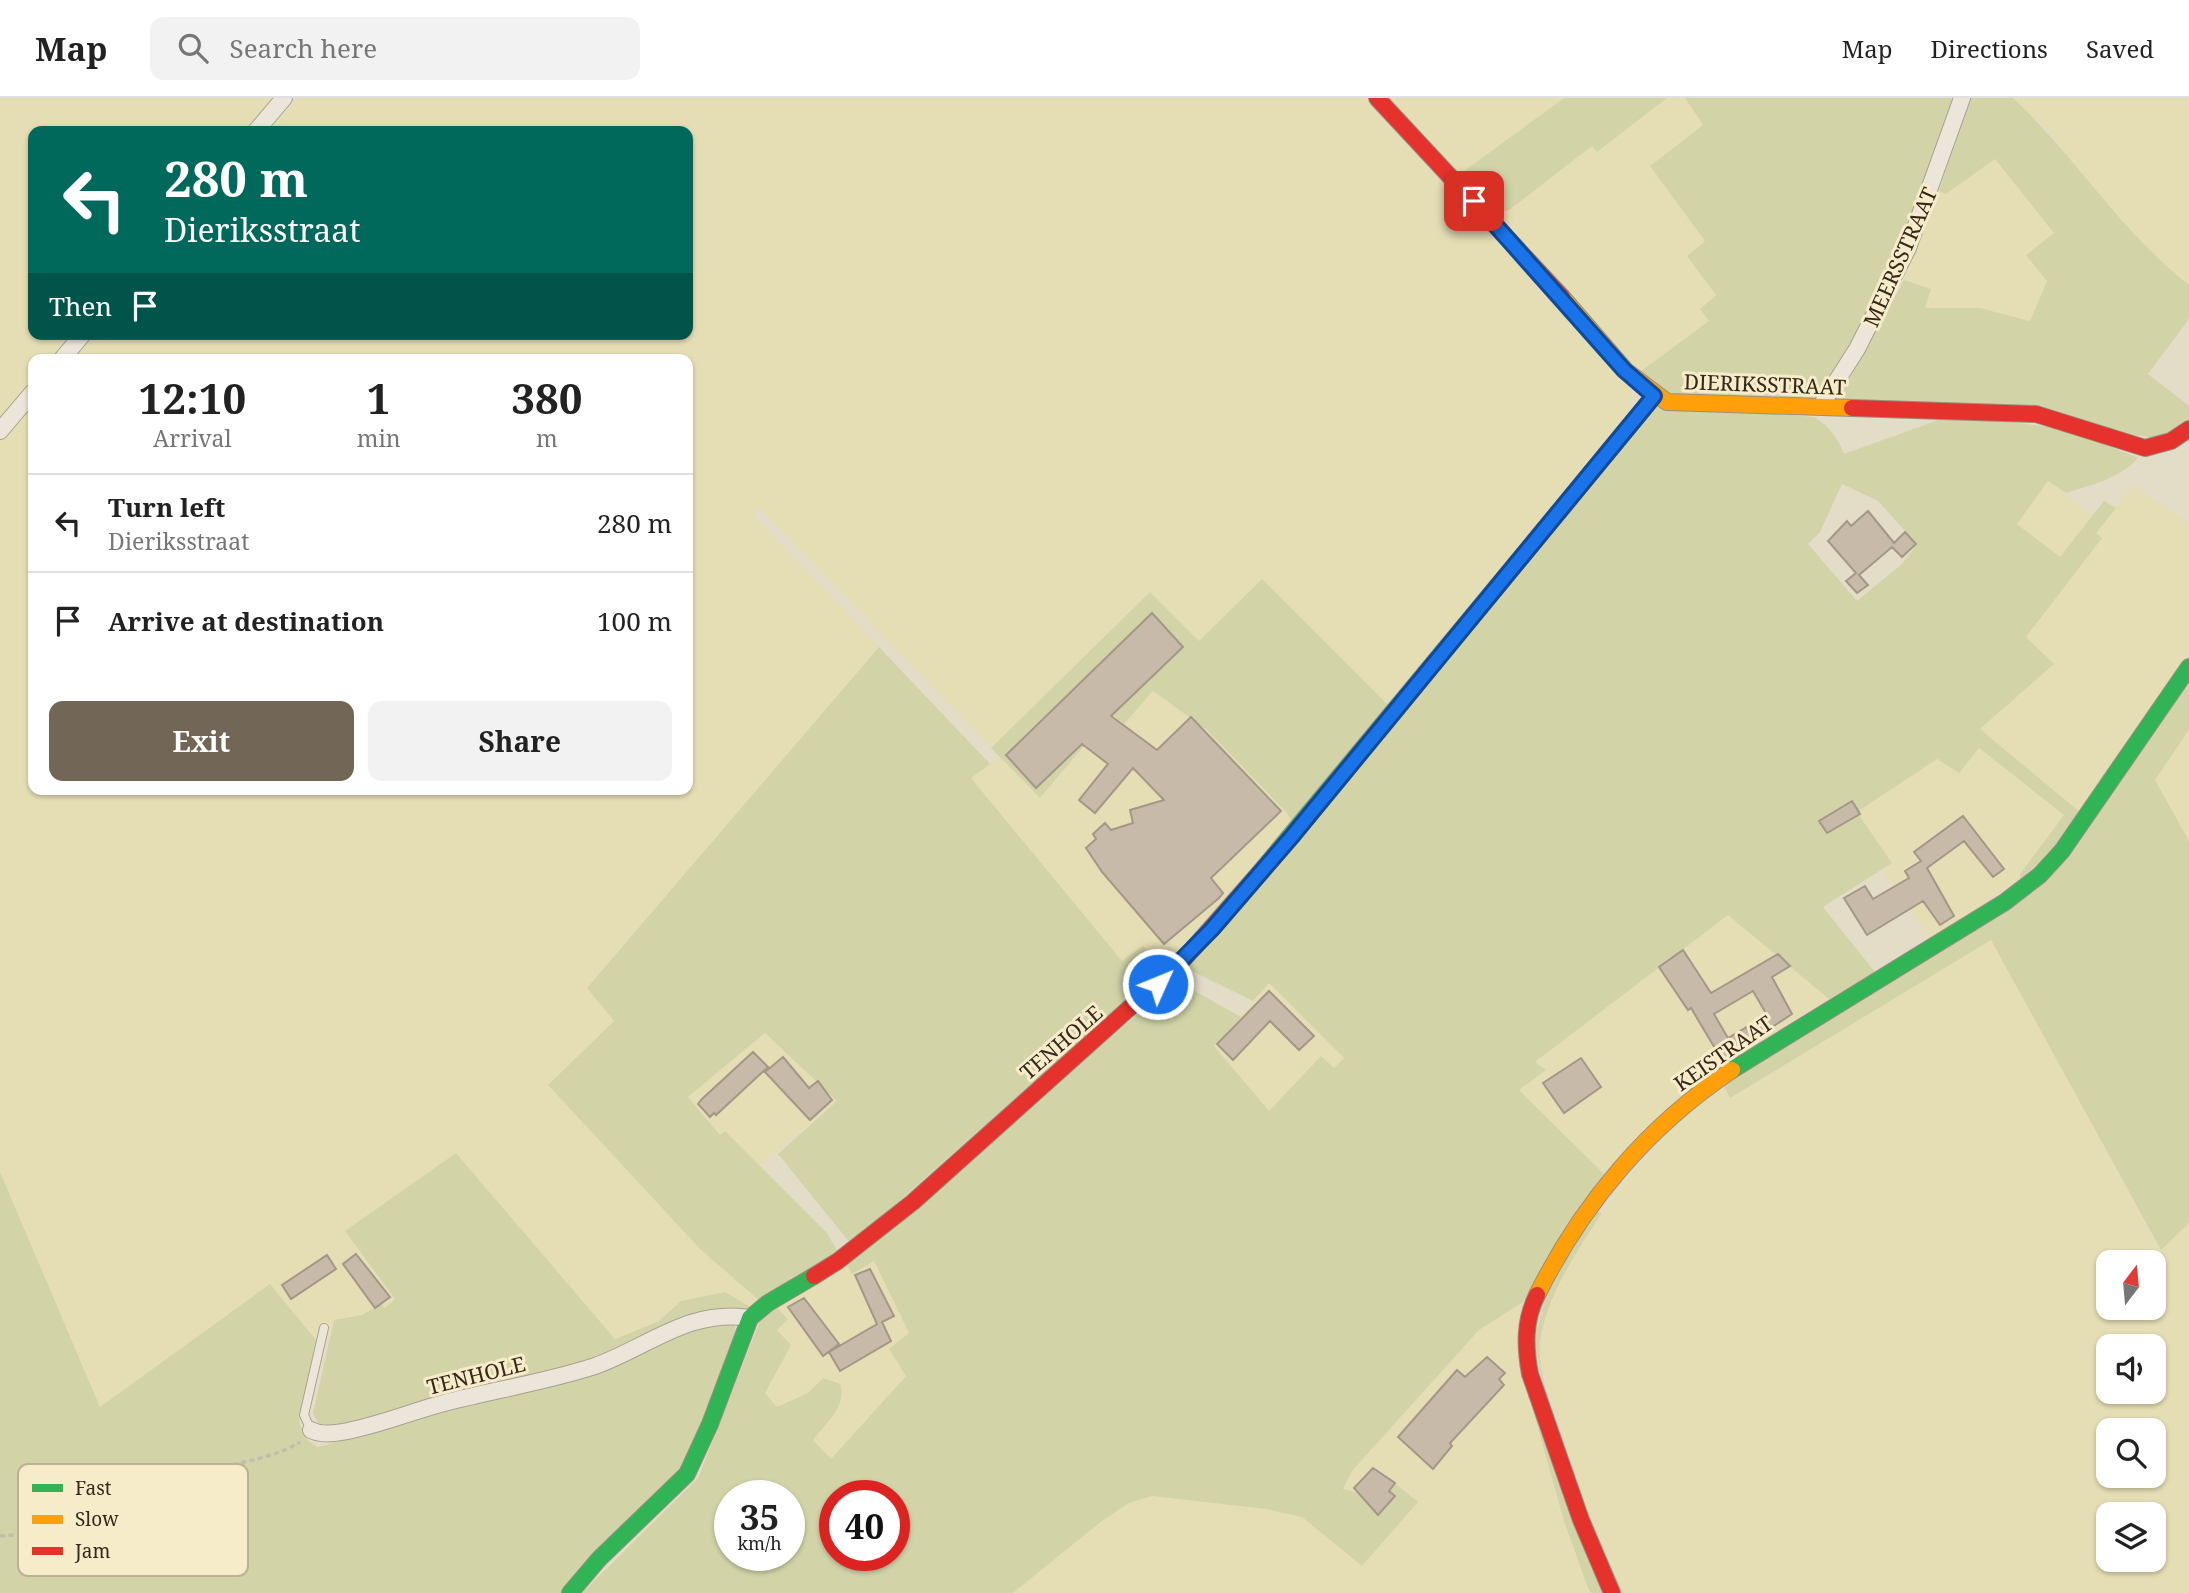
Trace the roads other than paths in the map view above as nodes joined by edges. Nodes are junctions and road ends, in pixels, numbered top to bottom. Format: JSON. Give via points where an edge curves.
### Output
{"nodes":[{"id":1,"x":284,"y":98,"type":"edge"},
{"id":2,"x":1377,"y":98,"type":"edge"},
{"id":3,"x":1962,"y":98,"type":"edge"},
{"id":4,"x":260,"y":126,"type":"edge"},
{"id":5,"x":78,"y":340,"type":"edge"},
{"id":6,"x":66,"y":354,"type":"edge"},
{"id":7,"x":1654,"y":396,"type":"junction"},
{"id":8,"x":28,"y":398,"type":"edge"},
{"id":9,"x":1820,"y":407,"type":"junction"},
{"id":10,"x":2189,"y":429,"type":"edge"},
{"id":11,"x":0,"y":431,"type":"edge"},
{"id":12,"x":2189,"y":667,"type":"edge"},
{"id":13,"x":750,"y":1318,"type":"junction"},
{"id":14,"x":324,"y":1328,"type":"dead end"},
{"id":15,"x":311,"y":1430,"type":"joint"},
{"id":16,"x":570,"y":1593,"type":"edge"},
{"id":17,"x":1612,"y":1593,"type":"edge"}],
"edges":[{"from":1,"to":4,"type":"street"},
{"from":2,"to":7,"type":"street","name":"DIERIKSSTRAAT","via":[[1624,370]]},
{"from":3,"to":9,"type":"street","name":"MEERSSTRAAT","via":[[1904,255],[1857,349]]},
{"from":5,"to":6,"type":"street"},
{"from":7,"to":9,"type":"street","name":"DIERIKSSTRAAT","via":[[1687,405]]},
{"from":7,"to":13,"type":"street","name":"TENHOLE","via":[[1293,835],[1183,960],[913,1202],[838,1261]]},
{"from":8,"to":11,"type":"street"},
{"from":9,"to":10,"type":"street","name":"DIERIKSSTRAAT","via":[[2036,414],[2145,448],[2171,441]]},
{"from":12,"to":17,"type":"street","name":"KEISTRAAT","via":[[2062,851],[2040,875],[2005,902],[1713,1082],[1632,1153],[1564,1246],[1531,1309],[1525,1348],[1581,1520]]},
{"from":13,"to":15,"type":"street","name":"TENHOLE","via":[[721,1315],[700,1319],[566,1375],[341,1433]]},
{"from":13,"to":16,"type":"street","via":[[687,1474]]},
{"from":14,"to":15,"type":"lane","via":[[304,1415]]}]}
